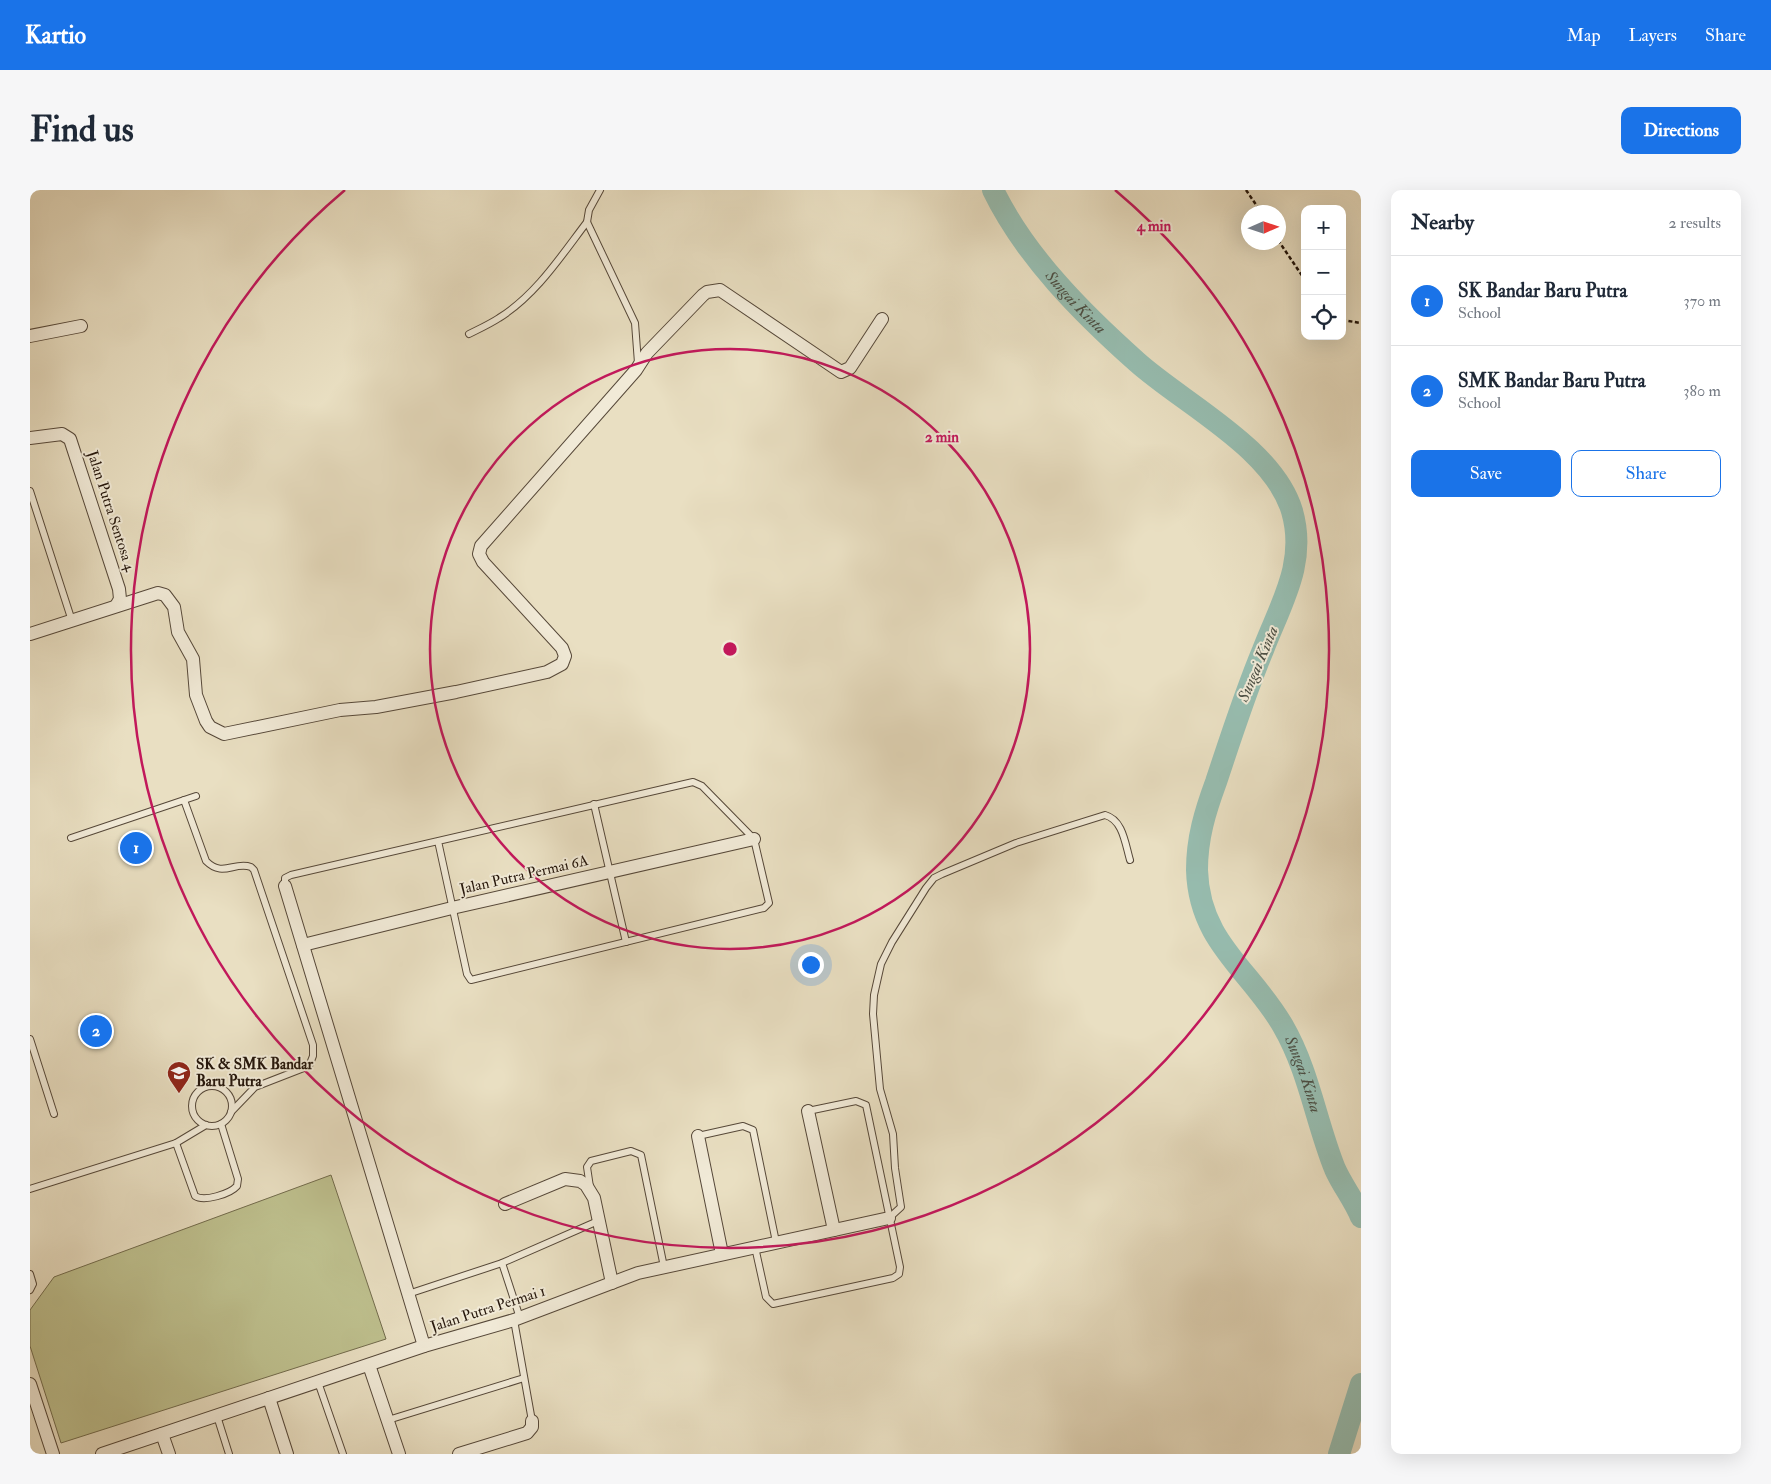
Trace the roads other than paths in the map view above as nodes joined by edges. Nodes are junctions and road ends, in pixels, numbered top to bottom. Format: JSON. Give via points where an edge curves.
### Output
{"nodes":[{"id":1,"x":600,"y":190,"type":"edge"},
{"id":2,"x":587,"y":222,"type":"junction"},
{"id":3,"x":882,"y":320,"type":"dead end"},
{"id":4,"x":81,"y":326,"type":"dead end"},
{"id":5,"x":469,"y":334,"type":"dead end"},
{"id":6,"x":30,"y":336,"type":"edge"},
{"id":7,"x":638,"y":364,"type":"junction"},
{"id":8,"x":30,"y":438,"type":"edge"},
{"id":9,"x":30,"y":491,"type":"edge"},
{"id":10,"x":116,"y":606,"type":"junction"},
{"id":11,"x":72,"y":621,"type":"junction"},
{"id":12,"x":30,"y":634,"type":"edge"},
{"id":13,"x":196,"y":796,"type":"dead end"},
{"id":14,"x":184,"y":800,"type":"junction"},
{"id":15,"x":594,"y":804,"type":"junction"},
{"id":16,"x":70,"y":838,"type":"dead end"},
{"id":17,"x":754,"y":839,"type":"junction"},
{"id":18,"x":438,"y":841,"type":"junction"},
{"id":19,"x":1130,"y":860,"type":"dead end"},
{"id":20,"x":610,"y":871,"type":"junction"},
{"id":21,"x":284,"y":886,"type":"joint"},
{"id":22,"x":452,"y":908,"type":"junction"},
{"id":23,"x":626,"y":942,"type":"junction"},
{"id":24,"x":303,"y":945,"type":"junction"},
{"id":25,"x":30,"y":1039,"type":"edge"},
{"id":26,"x":31,"y":1047,"type":"edge"},
{"id":27,"x":808,"y":1111,"type":"joint"},
{"id":28,"x":231,"y":1112,"type":"junction"},
{"id":29,"x":54,"y":1114,"type":"dead end"},
{"id":30,"x":221,"y":1124,"type":"junction"},
{"id":31,"x":206,"y":1125,"type":"junction"},
{"id":32,"x":698,"y":1136,"type":"joint"},
{"id":33,"x":176,"y":1143,"type":"junction"},
{"id":34,"x":589,"y":1188,"type":"junction"},
{"id":35,"x":30,"y":1189,"type":"edge"},
{"id":36,"x":505,"y":1204,"type":"dead end"},
{"id":37,"x":889,"y":1218,"type":"junction"},
{"id":38,"x":598,"y":1221,"type":"junction"},
{"id":39,"x":834,"y":1230,"type":"junction"},
{"id":40,"x":776,"y":1242,"type":"junction"},
{"id":41,"x":755,"y":1247,"type":"junction"},
{"id":42,"x":722,"y":1254,"type":"junction"},
{"id":43,"x":502,"y":1263,"type":"junction"},
{"id":44,"x":664,"y":1267,"type":"junction"},
{"id":45,"x":30,"y":1274,"type":"edge"},
{"id":46,"x":612,"y":1283,"type":"junction"},
{"id":47,"x":30,"y":1290,"type":"edge"},
{"id":48,"x":408,"y":1294,"type":"junction"},
{"id":49,"x":517,"y":1319,"type":"junction"},
{"id":50,"x":424,"y":1346,"type":"junction"},
{"id":51,"x":369,"y":1365,"type":"junction"},
{"id":52,"x":524,"y":1378,"type":"junction"},
{"id":53,"x":318,"y":1382,"type":"junction"},
{"id":54,"x":30,"y":1384,"type":"edge"},
{"id":55,"x":269,"y":1398,"type":"junction"},
{"id":56,"x":217,"y":1416,"type":"junction"},
{"id":57,"x":388,"y":1420,"type":"junction"},
{"id":58,"x":532,"y":1421,"type":"joint"},
{"id":59,"x":162,"y":1434,"type":"junction"},
{"id":60,"x":53,"y":1454,"type":"edge"},
{"id":61,"x":102,"y":1454,"type":"edge"},
{"id":62,"x":169,"y":1454,"type":"edge"},
{"id":63,"x":229,"y":1454,"type":"edge"},
{"id":64,"x":287,"y":1454,"type":"edge"},
{"id":65,"x":343,"y":1454,"type":"edge"},
{"id":66,"x":399,"y":1454,"type":"edge"},
{"id":67,"x":459,"y":1454,"type":"edge"}],
"edges":[{"from":1,"to":2,"type":"lane","via":[[589,210]]},
{"from":2,"to":5,"type":"lane","via":[[549,273],[530,292],[500,318]]},
{"from":2,"to":7,"type":"lane","via":[[635,323]]},
{"from":3,"to":7,"type":"street","via":[[850,368],[841,372],[724,293],[713,290],[703,295]]},
{"from":4,"to":6,"type":"street"},
{"from":7,"to":10,"type":"street","via":[[479,551],[483,562],[562,648],[564,661],[557,668],[456,692],[376,707],[340,710],[224,734],[210,727],[206,721],[196,695],[193,659],[178,632],[176,613],[168,597],[162,593]]},
{"from":8,"to":10,"type":"street","name":"Jalan Putra Sentosa 4","via":[[56,434],[67,436],[72,444],[119,589],[120,599]]},
{"from":9,"to":11,"type":"lane"},
{"from":10,"to":11,"type":"street"},
{"from":11,"to":12,"type":"street"},
{"from":13,"to":14,"type":"lane"},
{"from":14,"to":16,"type":"lane"},
{"from":14,"to":28,"type":"lane","via":[[206,861],[212,867],[227,870],[248,865],[254,870],[313,1045],[309,1066],[255,1087]]},
{"from":15,"to":17,"type":"lane","via":[[694,782],[702,786]]},
{"from":15,"to":18,"type":"lane"},
{"from":15,"to":20,"type":"lane"},
{"from":17,"to":20,"type":"street","name":"Jalan Putra Permai 6A"},
{"from":17,"to":23,"type":"lane","via":[[769,900],[767,906]]},
{"from":18,"to":21,"type":"lane","via":[[291,875],[285,878]]},
{"from":18,"to":22,"type":"lane"},
{"from":19,"to":37,"type":"lane","via":[[1119,823],[1113,817],[1095,816],[1016,843],[942,874],[926,888],[881,964],[874,995],[880,1089],[893,1134],[901,1207]]},
{"from":20,"to":22,"type":"street","name":"Jalan Putra Permai 6A"},
{"from":20,"to":23,"type":"lane"},
{"from":21,"to":24,"type":"street"},
{"from":22,"to":23,"type":"lane","via":[[471,980]]},
{"from":22,"to":24,"type":"street","name":"Jalan Putra Permai 6A"},
{"from":24,"to":48,"type":"street"},
{"from":25,"to":26,"type":"lane"},
{"from":26,"to":29,"type":"lane"},
{"from":27,"to":37,"type":"lane","via":[[856,1101],[866,1105]]},
{"from":27,"to":39,"type":"street"},
{"from":28,"to":30,"type":"lane"},
{"from":28,"to":31,"type":"lane","via":[[232,1103],[226,1092],[218,1087],[206,1088],[196,1096],[193,1104],[196,1117]]},
{"from":30,"to":31,"type":"lane"},
{"from":30,"to":33,"type":"lane","via":[[238,1179],[237,1186],[231,1190],[205,1198],[195,1196]]},
{"from":31,"to":33,"type":"lane"},
{"from":32,"to":40,"type":"lane","via":[[744,1126],[753,1130]]},
{"from":32,"to":42,"type":"street"},
{"from":33,"to":35,"type":"lane"},
{"from":34,"to":36,"type":"street","via":[[580,1181],[565,1179]]},
{"from":34,"to":38,"type":"street"},
{"from":34,"to":44,"type":"lane","via":[[587,1170],[591,1161],[631,1151],[641,1154]]},
{"from":37,"to":39,"type":"street","name":"Jalan Putra Permai 1"},
{"from":37,"to":41,"type":"lane","via":[[900,1267],[896,1277],[777,1304],[770,1303],[766,1297]]},
{"from":38,"to":43,"type":"lane"},
{"from":38,"to":46,"type":"street"},
{"from":39,"to":40,"type":"street","name":"Jalan Putra Permai 1"},
{"from":40,"to":41,"type":"street","name":"Jalan Putra Permai 1"},
{"from":41,"to":42,"type":"street","name":"Jalan Putra Permai 1"},
{"from":42,"to":44,"type":"street","name":"Jalan Putra Permai 1"},
{"from":43,"to":48,"type":"lane"},
{"from":43,"to":49,"type":"lane"},
{"from":44,"to":46,"type":"street","name":"Jalan Putra Permai 1"},
{"from":45,"to":47,"type":"lane","via":[[33,1284]]},
{"from":46,"to":49,"type":"street","name":"Jalan Putra Permai 1"},
{"from":48,"to":50,"type":"street"},
{"from":49,"to":50,"type":"street","name":"Jalan Putra Permai 1"},
{"from":49,"to":52,"type":"lane"},
{"from":50,"to":51,"type":"street","name":"Jalan Putra Permai 1"},
{"from":51,"to":53,"type":"street","name":"Jalan Putra Permai 1"},
{"from":51,"to":57,"type":"street"},
{"from":52,"to":57,"type":"lane"},
{"from":52,"to":58,"type":"lane"},
{"from":53,"to":55,"type":"street","name":"Jalan Putra Permai 1"},
{"from":53,"to":65,"type":"lane"},
{"from":54,"to":60,"type":"street"},
{"from":55,"to":56,"type":"street","name":"Jalan Putra Permai 1"},
{"from":55,"to":64,"type":"street"},
{"from":56,"to":59,"type":"street","name":"Jalan Putra Permai 1"},
{"from":56,"to":63,"type":"lane"},
{"from":57,"to":66,"type":"street"},
{"from":58,"to":67,"type":"street","via":[[527,1433]]},
{"from":59,"to":61,"type":"street","name":"Jalan Putra Permai 1"},
{"from":59,"to":62,"type":"street"}]}
